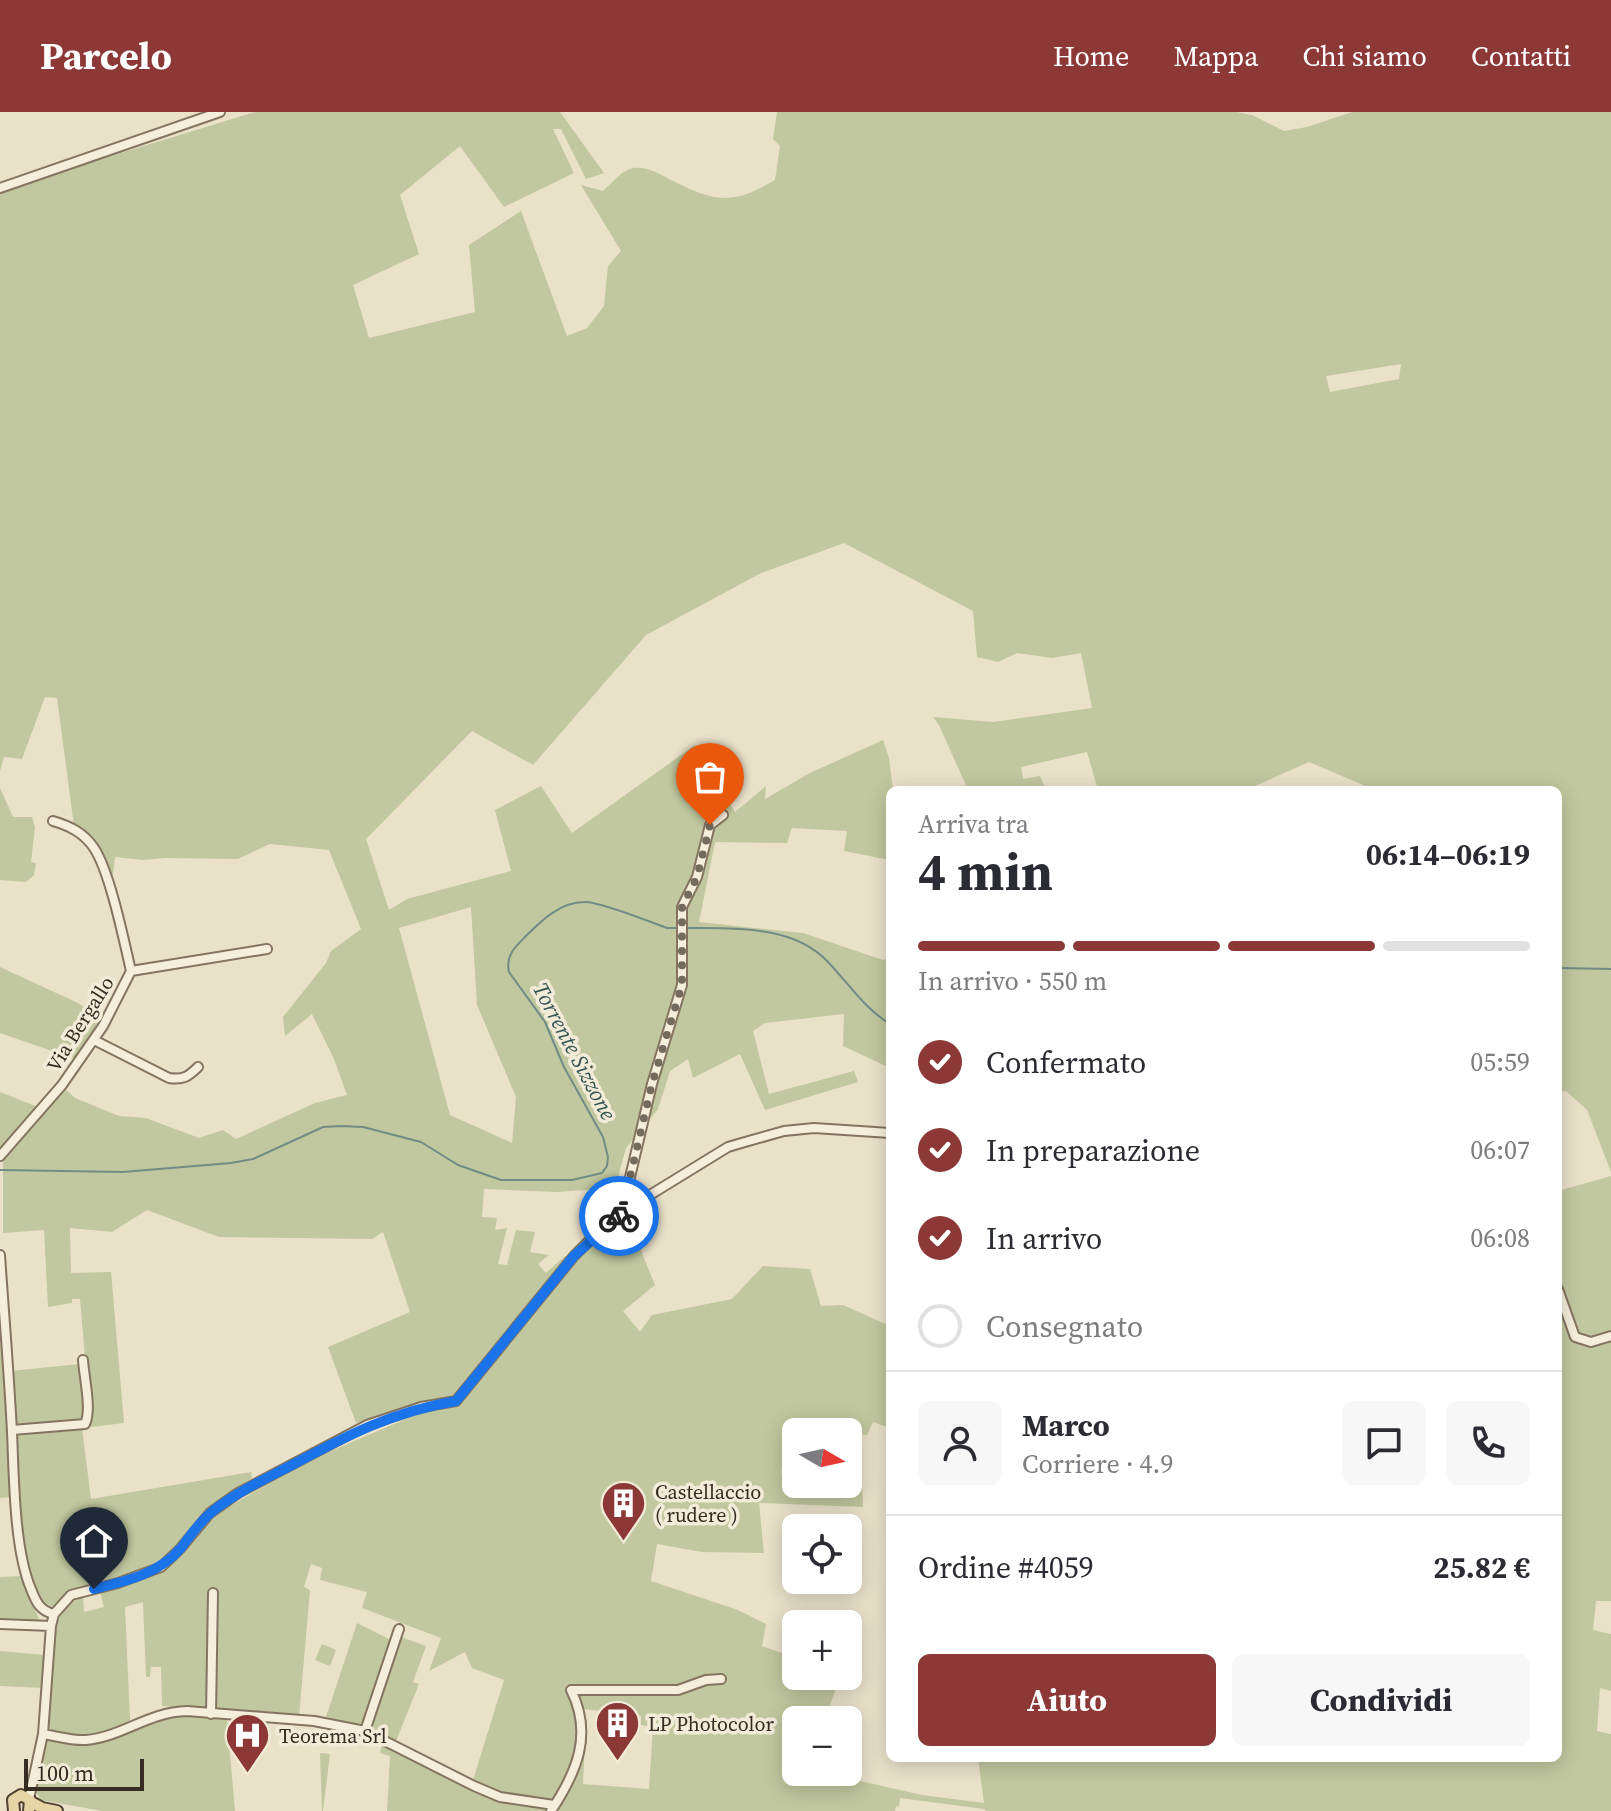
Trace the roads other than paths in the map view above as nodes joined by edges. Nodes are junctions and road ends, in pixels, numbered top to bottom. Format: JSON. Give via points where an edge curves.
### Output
{"nodes":[{"id":1,"x":220,"y":112,"type":"edge"},
{"id":2,"x":0,"y":188,"type":"edge"},
{"id":3,"x":723,"y":815,"type":"dead end"},
{"id":4,"x":53,"y":821,"type":"dead end"},
{"id":5,"x":267,"y":949,"type":"dead end"},
{"id":6,"x":131,"y":971,"type":"junction"},
{"id":7,"x":94,"y":1040,"type":"junction"},
{"id":8,"x":198,"y":1067,"type":"dead end"},
{"id":9,"x":886,"y":1133,"type":"edge"},
{"id":10,"x":0,"y":1156,"type":"edge"},
{"id":11,"x":619,"y":1216,"type":"junction"},
{"id":12,"x":0,"y":1255,"type":"edge"},
{"id":13,"x":1562,"y":1300,"type":"edge"},
{"id":14,"x":1611,"y":1336,"type":"edge"},
{"id":15,"x":83,"y":1360,"type":"dead end"},
{"id":16,"x":4,"y":1387,"type":"edge"},
{"id":17,"x":12,"y":1430,"type":"junction"},
{"id":18,"x":213,"y":1593,"type":"dead end"},
{"id":19,"x":54,"y":1614,"type":"junction"},
{"id":20,"x":0,"y":1624,"type":"edge"},
{"id":21,"x":51,"y":1626,"type":"junction"},
{"id":22,"x":399,"y":1629,"type":"dead end"},
{"id":23,"x":721,"y":1679,"type":"dead end"},
{"id":24,"x":211,"y":1714,"type":"junction"},
{"id":25,"x":365,"y":1731,"type":"junction"},
{"id":26,"x":43,"y":1734,"type":"junction"},
{"id":27,"x":22,"y":1804,"type":"edge"},
{"id":28,"x":552,"y":1808,"type":"edge"},
{"id":29,"x":57,"y":1811,"type":"edge"}],
"edges":[{"from":1,"to":2,"type":"street"},
{"from":3,"to":11,"type":"street","via":[[710,825],[697,877],[682,907],[682,985]]},
{"from":4,"to":6,"type":"street","name":"Via Bergallo","via":[[70,825],[95,849]]},
{"from":5,"to":6,"type":"street"},
{"from":6,"to":7,"type":"street","name":"Via Bergallo"},
{"from":7,"to":8,"type":"street","via":[[169,1078],[181,1079]]},
{"from":7,"to":10,"type":"street","name":"Via Bergallo"},
{"from":9,"to":11,"type":"street","via":[[814,1128],[728,1147]]},
{"from":11,"to":19,"type":"street","via":[[574,1256],[456,1401],[367,1425],[238,1493],[210,1513],[161,1567],[71,1595]]},
{"from":12,"to":16,"type":"street"},
{"from":13,"to":14,"type":"street","via":[[1575,1337],[1591,1342]]},
{"from":15,"to":17,"type":"street","via":[[85,1424]]},
{"from":16,"to":17,"type":"street"},
{"from":17,"to":19,"type":"street","via":[[15,1500],[29,1586],[39,1607]]},
{"from":18,"to":24,"type":"street"},
{"from":19,"to":21,"type":"street"},
{"from":20,"to":21,"type":"street"},
{"from":21,"to":26,"type":"street"},
{"from":22,"to":25,"type":"street"},
{"from":23,"to":28,"type":"street","via":[[678,1690],[571,1690],[583,1723],[577,1763]]},
{"from":24,"to":25,"type":"street","via":[[314,1721]]},
{"from":24,"to":26,"type":"street","via":[[169,1711],[86,1740]]},
{"from":25,"to":28,"type":"street","via":[[500,1797]]},
{"from":26,"to":27,"type":"street"},
{"from":27,"to":29,"type":"main road"}]}
